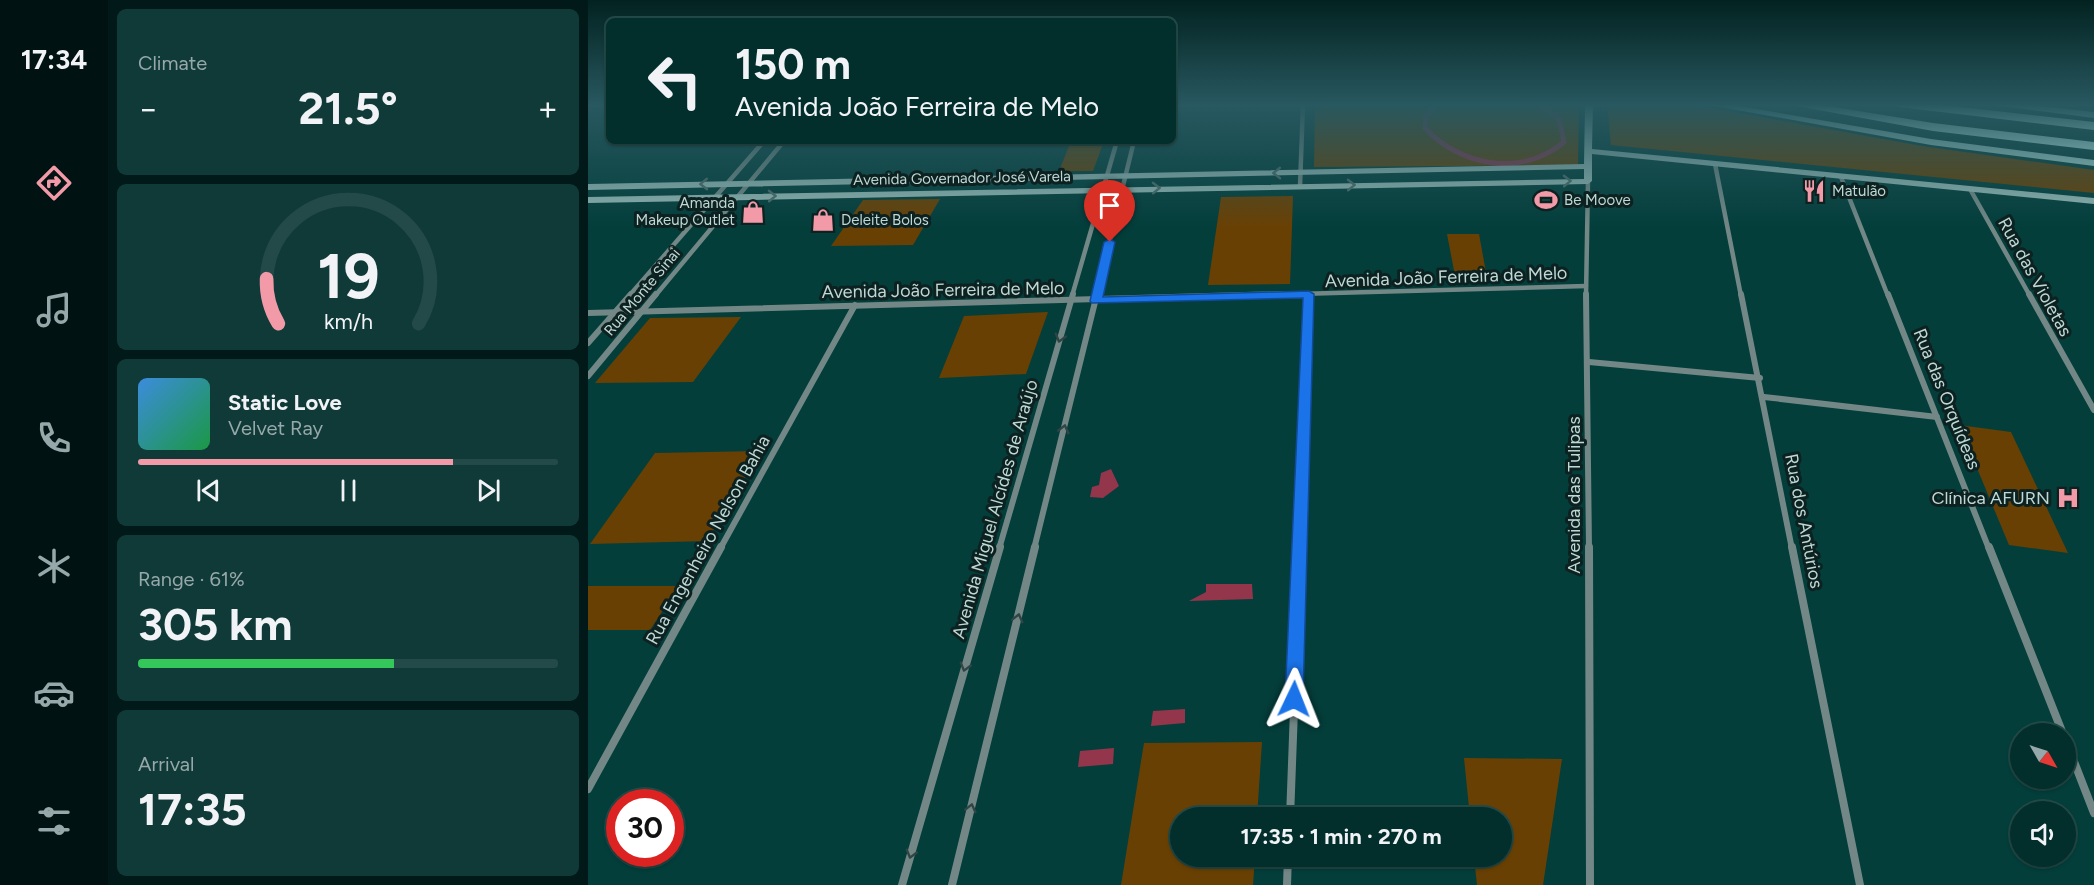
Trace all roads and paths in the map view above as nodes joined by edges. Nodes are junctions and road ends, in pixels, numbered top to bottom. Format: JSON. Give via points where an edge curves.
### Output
{"nodes":[{"id":1,"x":760,"y":145,"type":"edge"},
{"id":2,"x":780,"y":145,"type":"edge"},
{"id":3,"x":1116,"y":145,"type":"edge"},
{"id":4,"x":1133,"y":145,"type":"edge"},
{"id":5,"x":1302,"y":145,"type":"edge"},
{"id":6,"x":1588,"y":145,"type":"edge"},
{"id":7,"x":1957,"y":145,"type":"edge"},
{"id":8,"x":2078,"y":145,"type":"edge"},
{"id":9,"x":2094,"y":148,"type":"edge"},
{"id":10,"x":1588,"y":151,"type":"junction"},
{"id":11,"x":2094,"y":163,"type":"edge"},
{"id":12,"x":1715,"y":164,"type":"junction"},
{"id":13,"x":1588,"y":166,"type":"junction"},
{"id":14,"x":1301,"y":172,"type":"junction"},
{"id":15,"x":1125,"y":175,"type":"junction"},
{"id":16,"x":1107,"y":176,"type":"junction"},
{"id":17,"x":1841,"y":177,"type":"junction"},
{"id":18,"x":1588,"y":181,"type":"junction"},
{"id":19,"x":727,"y":183,"type":"junction"},
{"id":20,"x":749,"y":183,"type":"junction"},
{"id":21,"x":1300,"y":186,"type":"junction"},
{"id":22,"x":588,"y":187,"type":"edge"},
{"id":23,"x":1104,"y":189,"type":"junction"},
{"id":24,"x":1122,"y":189,"type":"junction"},
{"id":25,"x":1970,"y":189,"type":"junction"},
{"id":26,"x":737,"y":196,"type":"junction"},
{"id":27,"x":715,"y":197,"type":"junction"},
{"id":28,"x":588,"y":200,"type":"edge"},
{"id":29,"x":2094,"y":201,"type":"edge"},
{"id":30,"x":1586,"y":286,"type":"junction"},
{"id":31,"x":1309,"y":294,"type":"junction"},
{"id":32,"x":1071,"y":301,"type":"junction"},
{"id":33,"x":1096,"y":301,"type":"junction"},
{"id":34,"x":855,"y":305,"type":"junction"},
{"id":35,"x":642,"y":311,"type":"junction"},
{"id":36,"x":615,"y":312,"type":"junction"},
{"id":37,"x":588,"y":313,"type":"edge"},
{"id":38,"x":588,"y":343,"type":"edge"},
{"id":39,"x":1589,"y":362,"type":"junction"},
{"id":40,"x":588,"y":376,"type":"edge"},
{"id":41,"x":1760,"y":378,"type":"junction"},
{"id":42,"x":1764,"y":397,"type":"junction"},
{"id":43,"x":2094,"y":410,"type":"edge"},
{"id":44,"x":1937,"y":417,"type":"junction"},
{"id":45,"x":2058,"y":723,"type":"edge"},
{"id":46,"x":2076,"y":767,"type":"edge"},
{"id":47,"x":588,"y":789,"type":"edge"},
{"id":48,"x":1290,"y":807,"type":"edge"},
{"id":49,"x":2094,"y":813,"type":"edge"},
{"id":50,"x":1288,"y":867,"type":"edge"},
{"id":51,"x":902,"y":885,"type":"edge"},
{"id":52,"x":952,"y":885,"type":"edge"},
{"id":53,"x":1287,"y":885,"type":"edge"},
{"id":54,"x":1590,"y":885,"type":"edge"},
{"id":55,"x":1860,"y":885,"type":"edge"}],
"edges":[{"from":1,"to":19,"type":"street","name":"Rua Monte Sinai"},
{"from":2,"to":20,"type":"street","name":"Rua Monte Sinai"},
{"from":3,"to":16,"type":"street","name":"Avenida Miguel Alcídes de Araújo"},
{"from":4,"to":15,"type":"street"},
{"from":5,"to":14,"type":"street"},
{"from":6,"to":10,"type":"street","name":"Avenida das Tulipas"},
{"from":7,"to":11,"type":"main road"},
{"from":8,"to":9,"type":"highway"},
{"from":10,"to":12,"type":"street"},
{"from":10,"to":13,"type":"street","name":"Avenida das Tulipas"},
{"from":12,"to":17,"type":"street"},
{"from":12,"to":41,"type":"street","name":"Rua dos Antúrios"},
{"from":13,"to":14,"type":"street","name":"Avenida Governador José Varela"},
{"from":13,"to":18,"type":"street","name":"Avenida das Tulipas"},
{"from":14,"to":15,"type":"street","name":"Avenida Governador José Varela","one_way":true},
{"from":14,"to":21,"type":"street"},
{"from":15,"to":16,"type":"street","name":"Avenida Governador José Varela"},
{"from":15,"to":24,"type":"street"},
{"from":16,"to":20,"type":"street","name":"Avenida Governador José Varela"},
{"from":16,"to":23,"type":"street","name":"Avenida Miguel Alcídes de Araújo"},
{"from":17,"to":25,"type":"street"},
{"from":17,"to":44,"type":"street","name":"Rua das Orquídeas"},
{"from":21,"to":18,"type":"street","name":"Avenida Governador José Varela","one_way":true},
{"from":18,"to":30,"type":"street","name":"Avenida das Tulipas"},
{"from":19,"to":20,"type":"street","name":"Avenida Governador José Varela"},
{"from":19,"to":22,"type":"street","name":"Avenida Governador José Varela","one_way":true},
{"from":19,"to":27,"type":"street","name":"Rua Monte Sinai"},
{"from":20,"to":26,"type":"street","name":"Rua Monte Sinai"},
{"from":24,"to":21,"type":"street","name":"Avenida Governador José Varela","one_way":true},
{"from":23,"to":24,"type":"street","name":"Avenida Governador José Varela"},
{"from":26,"to":23,"type":"street","name":"Avenida Governador José Varela","one_way":true},
{"from":23,"to":32,"type":"street","name":"Avenida Miguel Alcídes de Araújo"},
{"from":24,"to":33,"type":"street"},
{"from":25,"to":29,"type":"street"},
{"from":25,"to":43,"type":"street","name":"Rua das Violetas"},
{"from":26,"to":27,"type":"street","name":"Avenida Governador José Varela"},
{"from":26,"to":35,"type":"street","name":"Rua Monte Sinai"},
{"from":27,"to":28,"type":"street","name":"Avenida Governador José Varela"},
{"from":27,"to":36,"type":"street","name":"Rua Monte Sinai"},
{"from":30,"to":31,"type":"street","name":"Avenida João Ferreira de Melo"},
{"from":30,"to":39,"type":"street","name":"Avenida das Tulipas"},
{"from":31,"to":33,"type":"street","name":"Avenida João Ferreira de Melo"},
{"from":31,"to":48,"type":"street"},
{"from":32,"to":33,"type":"street","name":"Avenida João Ferreira de Melo"},
{"from":32,"to":34,"type":"street","name":"Avenida João Ferreira de Melo"},
{"from":32,"to":51,"type":"street","name":"Avenida Miguel Alcídes de Araújo","one_way":true},
{"from":52,"to":33,"type":"street","one_way":true},
{"from":34,"to":35,"type":"street","name":"Avenida João Ferreira de Melo"},
{"from":34,"to":47,"type":"street","name":"Rua Engenheiro Nelson Bahia"},
{"from":35,"to":36,"type":"street","name":"Avenida João Ferreira de Melo"},
{"from":35,"to":40,"type":"street","name":"Rua Monte Sinai"},
{"from":36,"to":37,"type":"street","name":"Avenida João Ferreira de Melo"},
{"from":36,"to":38,"type":"street","name":"Rua Monte Sinai"},
{"from":39,"to":41,"type":"street"},
{"from":39,"to":54,"type":"street","name":"Avenida das Tulipas"},
{"from":41,"to":42,"type":"street","name":"Rua dos Antúrios"},
{"from":42,"to":44,"type":"street"},
{"from":42,"to":55,"type":"street","name":"Rua dos Antúrios"},
{"from":44,"to":45,"type":"street","name":"Rua das Orquídeas"},
{"from":46,"to":49,"type":"street"},
{"from":50,"to":53,"type":"street"}]}
